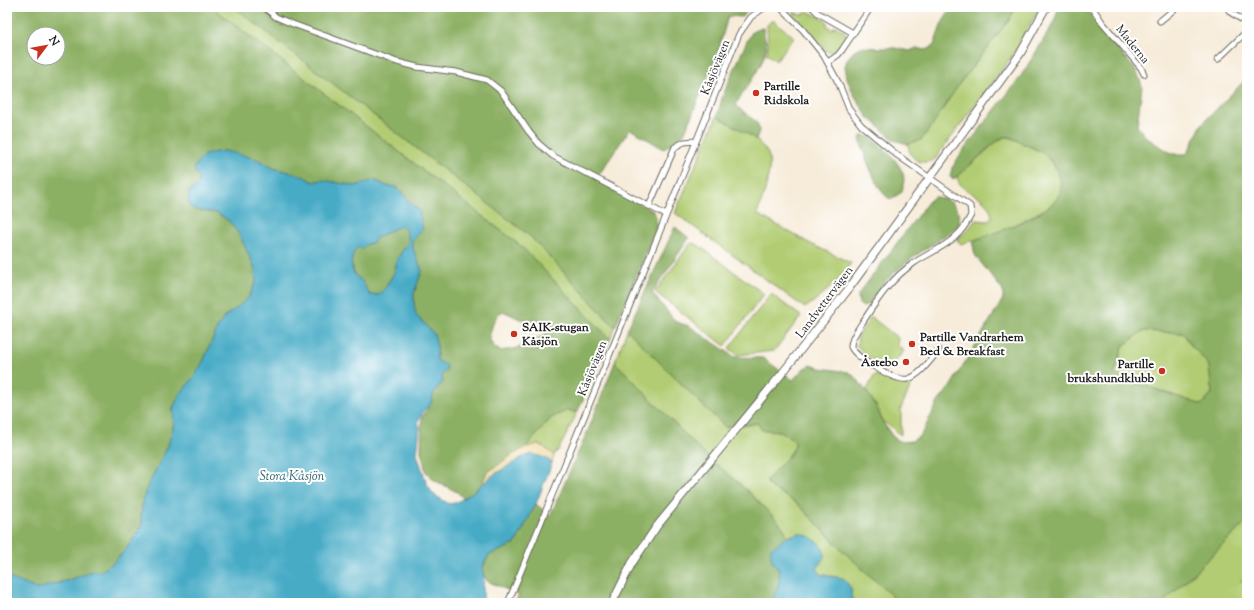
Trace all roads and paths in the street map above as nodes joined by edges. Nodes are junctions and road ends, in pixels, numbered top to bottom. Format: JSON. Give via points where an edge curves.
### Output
{"nodes":[{"id":1,"x":264,"y":7,"type":"edge"},
{"id":2,"x":765,"y":7,"type":"edge"},
{"id":3,"x":780,"y":7,"type":"edge"},
{"id":4,"x":812,"y":7,"type":"edge"},
{"id":5,"x":871,"y":7,"type":"edge"},
{"id":6,"x":1046,"y":7,"type":"edge"},
{"id":7,"x":1092,"y":7,"type":"edge"},
{"id":8,"x":1177,"y":7,"type":"edge"},
{"id":9,"x":1226,"y":7,"type":"edge"},
{"id":10,"x":1160,"y":21,"type":"dead end"},
{"id":11,"x":853,"y":33,"type":"junction"},
{"id":12,"x":1218,"y":59,"type":"dead end"},
{"id":13,"x":828,"y":62,"type":"junction"},
{"id":14,"x":1144,"y":74,"type":"dead end"},
{"id":15,"x":696,"y":141,"type":"junction"},
{"id":16,"x":930,"y":178,"type":"junction"},
{"id":17,"x":649,"y":206,"type":"junction"},
{"id":18,"x":666,"y":215,"type":"junction"},
{"id":19,"x":939,"y":350,"type":"dead end"},
{"id":20,"x":508,"y":603,"type":"edge"},
{"id":21,"x":612,"y":603,"type":"edge"}],
"edges":[{"from":1,"to":17,"type":"street","via":[[290,24],[397,62],[487,80],[501,91],[529,132],[553,156]]},
{"from":2,"to":15,"type":"street","name":"Kåsjövägen","via":[[751,17],[739,34]]},
{"from":3,"to":13,"type":"street","via":[[813,41]]},
{"from":4,"to":11,"type":"street"},
{"from":5,"to":11,"type":"street"},
{"from":6,"to":16,"type":"street","name":"Landvettervägen","via":[[1020,54]]},
{"from":7,"to":14,"type":"street","name":"Maderna"},
{"from":8,"to":10,"type":"street"},
{"from":9,"to":12,"type":"street","via":[[1244,20],[1247,30]]},
{"from":11,"to":13,"type":"street","via":[[838,56]]},
{"from":13,"to":16,"type":"street","via":[[849,109],[861,125]]},
{"from":15,"to":17,"type":"street","via":[[675,146]]},
{"from":15,"to":18,"type":"street","name":"Kåsjövägen"},
{"from":16,"to":19,"type":"street","via":[[970,206],[971,215],[955,237],[914,263],[888,286],[859,327],[851,346],[885,373],[900,379],[912,377]]},
{"from":16,"to":21,"type":"street","name":"Landvettervägen","via":[[816,331],[657,526],[632,563]]},
{"from":17,"to":18,"type":"street"},
{"from":18,"to":20,"type":"street","name":"Kåsjövägen"}]}
